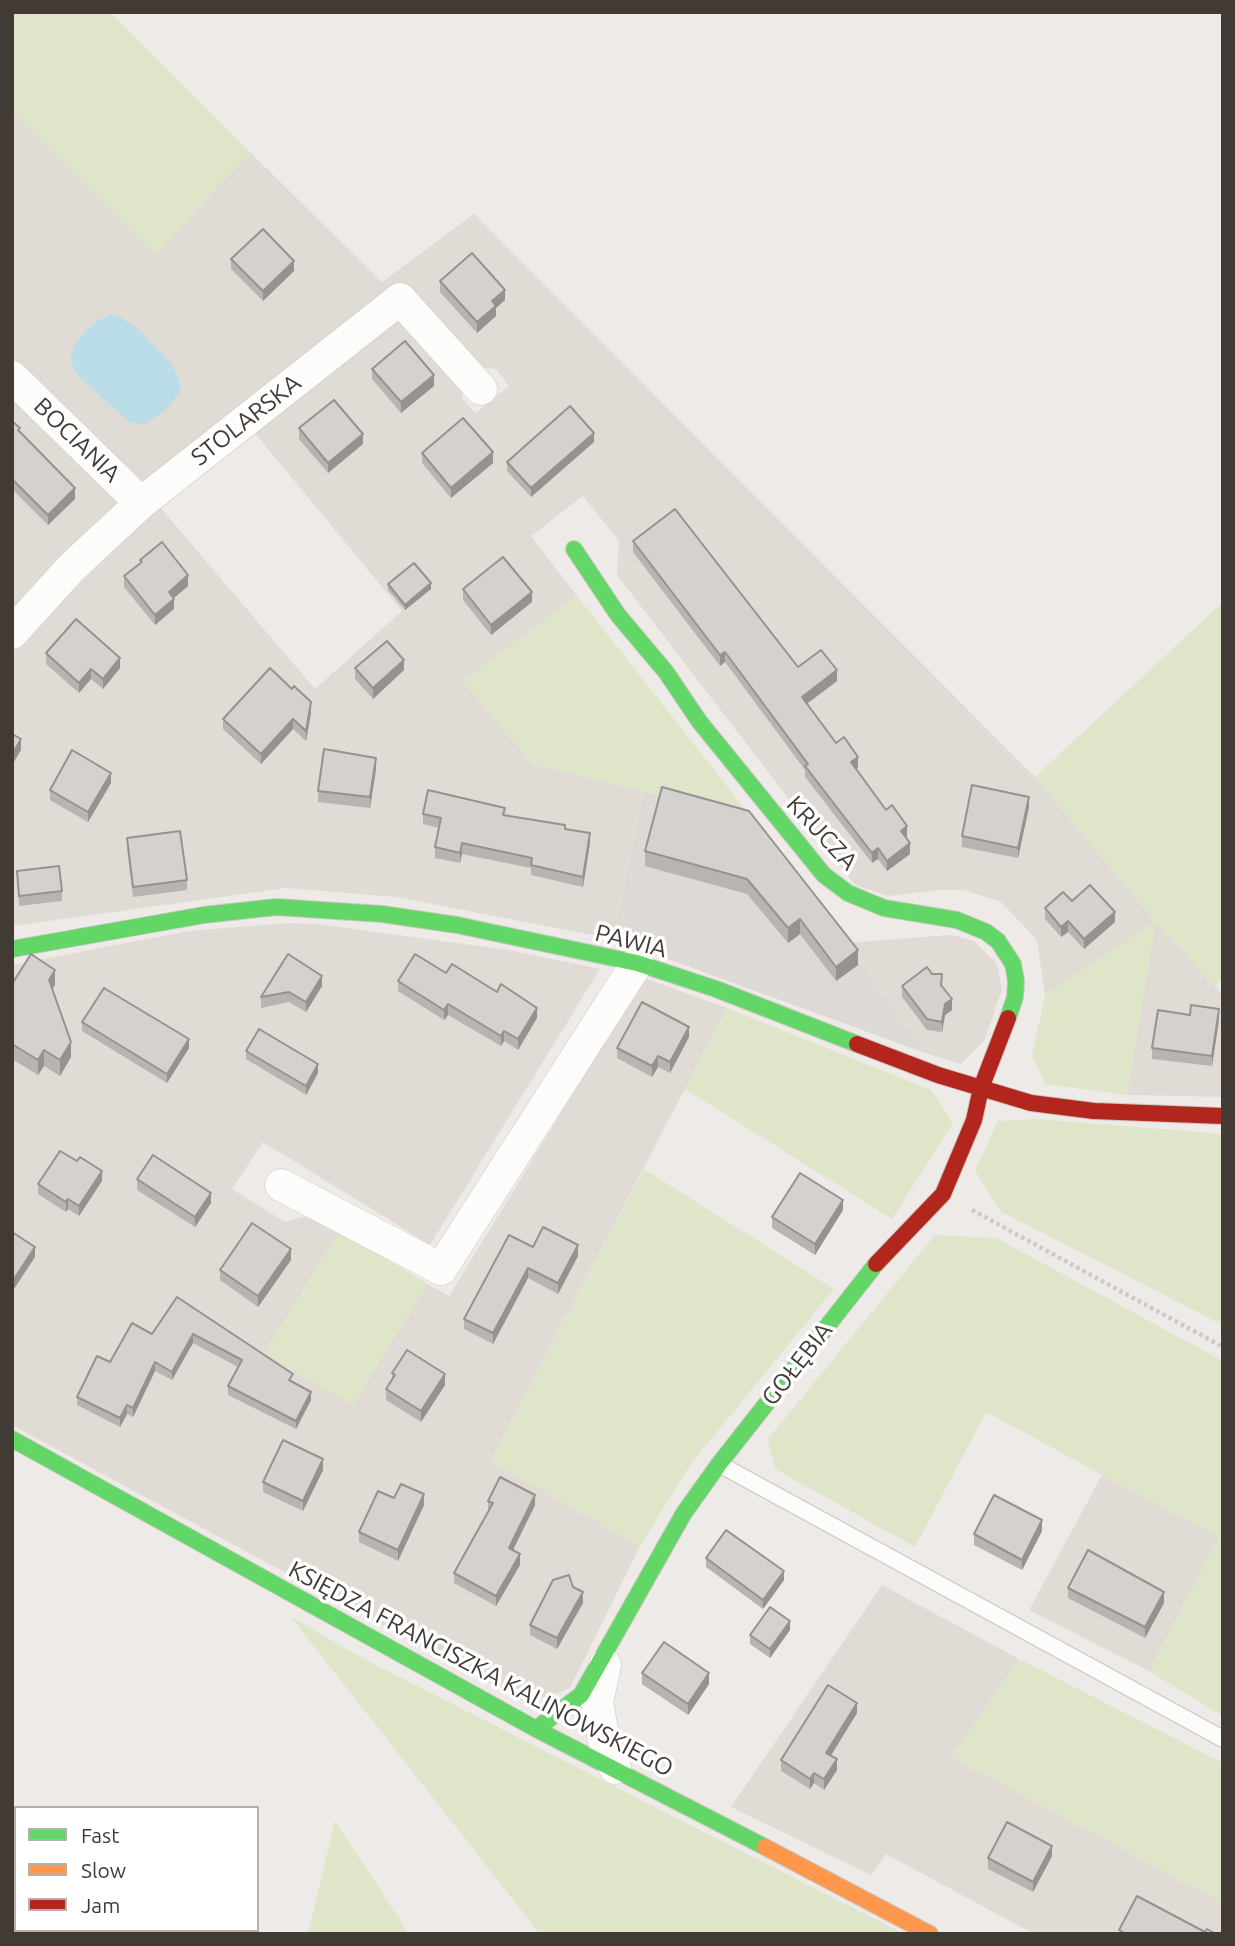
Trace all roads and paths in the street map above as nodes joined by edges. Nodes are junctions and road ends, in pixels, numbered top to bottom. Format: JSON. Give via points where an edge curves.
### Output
{"nodes":[{"id":1,"x":12,"y":377,"type":"edge"},
{"id":2,"x":481,"y":389,"type":"dead end"},
{"id":3,"x":141,"y":503,"type":"junction"},
{"id":4,"x":574,"y":549,"type":"dead end"},
{"id":5,"x":12,"y":633,"type":"edge"},
{"id":6,"x":12,"y":949,"type":"edge"},
{"id":7,"x":637,"y":963,"type":"junction"},
{"id":8,"x":981,"y":1088,"type":"junction"},
{"id":9,"x":1223,"y":1116,"type":"edge"},
{"id":10,"x":281,"y":1185,"type":"dead end"},
{"id":11,"x":943,"y":1194,"type":"junction"},
{"id":12,"x":1223,"y":1348,"type":"edge"},
{"id":13,"x":12,"y":1439,"type":"edge"},
{"id":14,"x":719,"y":1464,"type":"junction"},
{"id":15,"x":610,"y":1644,"type":"junction"},
{"id":16,"x":536,"y":1729,"type":"junction"},
{"id":17,"x":1223,"y":1739,"type":"edge"},
{"id":18,"x":615,"y":1768,"type":"junction"},
{"id":19,"x":930,"y":1934,"type":"edge"}],
"edges":[{"from":1,"to":3,"type":"street","name":"BOCIANIA"},
{"from":2,"to":3,"type":"street","name":"STOLARSKA","via":[[400,299]]},
{"from":3,"to":5,"type":"street","name":"STOLARSKA","via":[[72,567]]},
{"from":4,"to":8,"type":"street","name":"KRUCZA","via":[[699,722],[824,875],[848,893],[884,908],[946,918],[973,926],[998,941],[1013,964],[1015,997]]},
{"from":6,"to":7,"type":"street","name":"PAWIA","via":[[276,907],[444,923]]},
{"from":7,"to":8,"type":"street","name":"PAWIA"},
{"from":7,"to":10,"type":"street","via":[[441,1269]]},
{"from":8,"to":9,"type":"street","name":"PAWIA","via":[[1031,1103],[1094,1111]]},
{"from":8,"to":11,"type":"street","name":"GOŁĘBIA","via":[[974,1120]]},
{"from":11,"to":12,"type":"path"},
{"from":11,"to":14,"type":"street","name":"GOŁĘBIA","via":[[872,1268]]},
{"from":13,"to":16,"type":"street","name":"KSIĘDZA FRANCISZKA KALINOWSKIEGO"},
{"from":14,"to":15,"type":"street","name":"GOŁĘBIA","via":[[684,1513]]},
{"from":14,"to":17,"type":"lane"},
{"from":15,"to":16,"type":"street","name":"GOŁĘBIA","via":[[581,1695]]},
{"from":15,"to":18,"type":"street","name":"GOŁĘBIA","via":[[597,1702],[604,1741]]},
{"from":16,"to":18,"type":"street","name":"KSIĘDZA FRANCISZKA KALINOWSKIEGO"},
{"from":18,"to":19,"type":"street","name":"KSIĘDZA FRANCISZKA KALINOWSKIEGO"}]}
